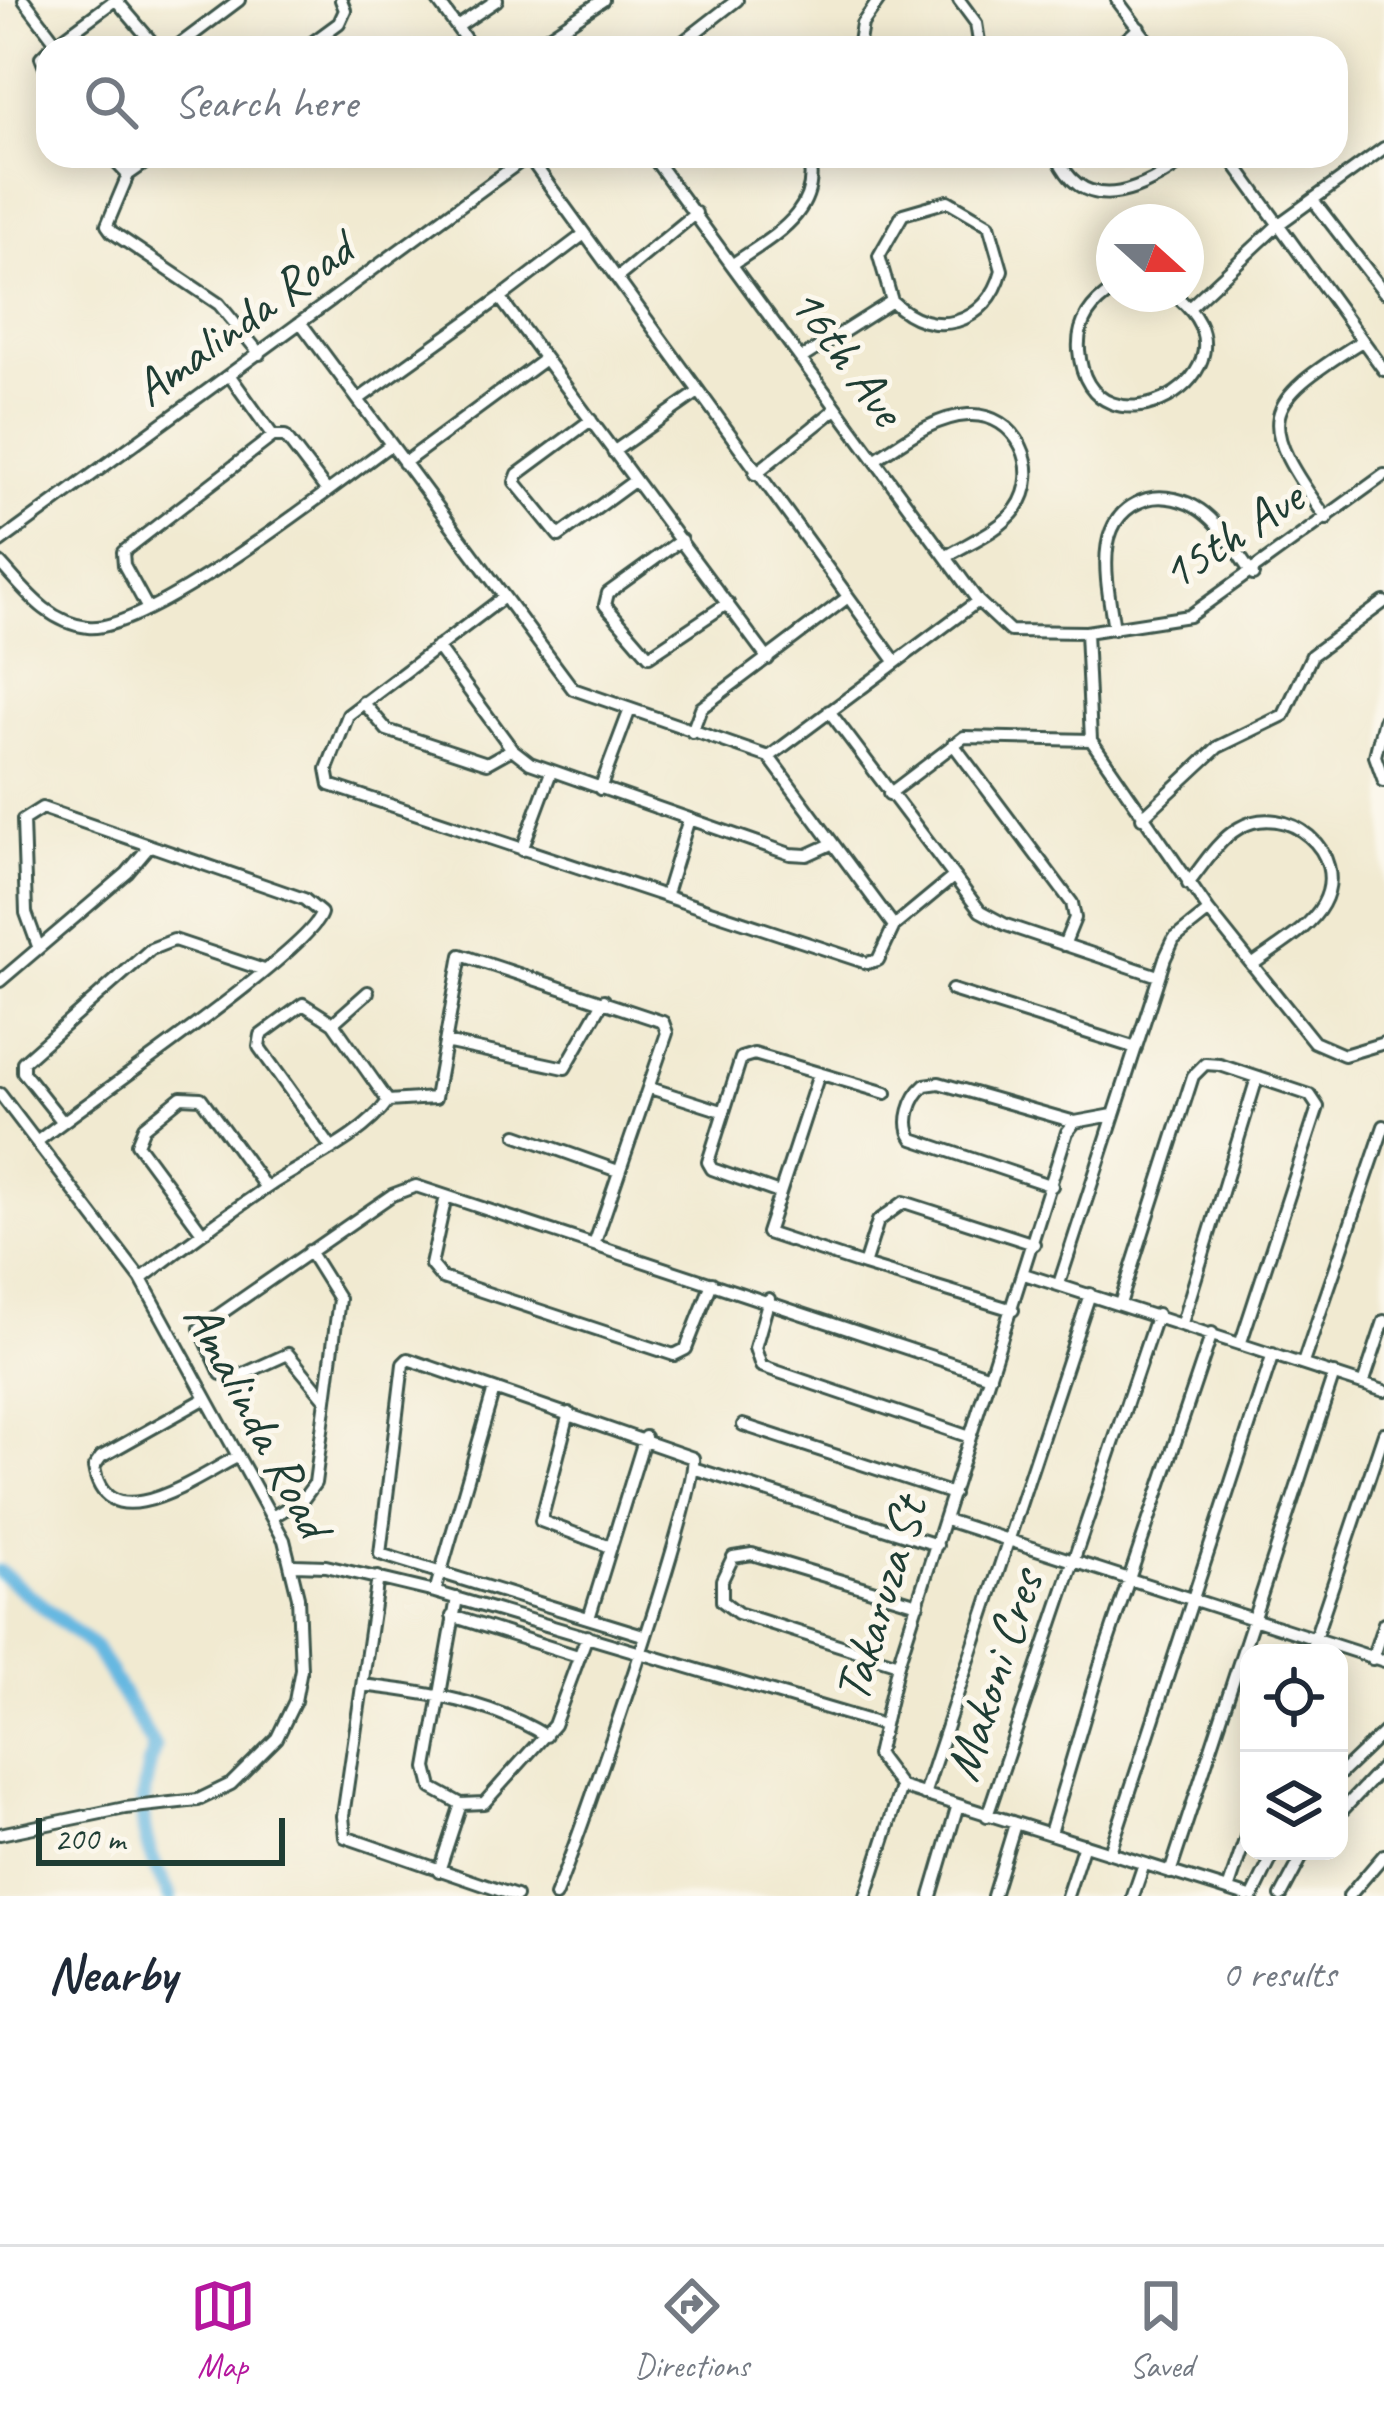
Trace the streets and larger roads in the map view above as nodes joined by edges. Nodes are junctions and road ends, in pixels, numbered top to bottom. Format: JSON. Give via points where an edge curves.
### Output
{"nodes":[{"id":1,"x":24,"y":0,"type":"edge"},
{"id":2,"x":116,"y":0,"type":"edge"},
{"id":3,"x":238,"y":0,"type":"edge"},
{"id":4,"x":341,"y":0,"type":"edge"},
{"id":5,"x":437,"y":0,"type":"edge"},
{"id":6,"x":497,"y":0,"type":"edge"},
{"id":7,"x":603,"y":0,"type":"edge"},
{"id":8,"x":737,"y":0,"type":"edge"},
{"id":9,"x":879,"y":0,"type":"edge"},
{"id":10,"x":979,"y":0,"type":"edge"},
{"id":11,"x":1118,"y":0,"type":"edge"},
{"id":12,"x":963,"y":4,"type":"edge"},
{"id":13,"x":457,"y":27,"type":"junction"},
{"id":14,"x":1139,"y":28,"type":"junction"},
{"id":15,"x":45,"y":36,"type":"edge"},
{"id":16,"x":66,"y":36,"type":"edge"},
{"id":17,"x":147,"y":36,"type":"edge"},
{"id":18,"x":191,"y":36,"type":"edge"},
{"id":19,"x":322,"y":36,"type":"edge"},
{"id":20,"x":463,"y":36,"type":"edge"},
{"id":21,"x":549,"y":36,"type":"edge"},
{"id":22,"x":690,"y":36,"type":"edge"},
{"id":23,"x":860,"y":36,"type":"edge"},
{"id":24,"x":975,"y":36,"type":"edge"},
{"id":25,"x":1131,"y":36,"type":"edge"},
{"id":26,"x":1145,"y":36,"type":"edge"},
{"id":27,"x":1383,"y":151,"type":"edge"},
{"id":28,"x":121,"y":168,"type":"edge"},
{"id":29,"x":138,"y":168,"type":"edge"},
{"id":30,"x":512,"y":168,"type":"edge"},
{"id":31,"x":536,"y":168,"type":"edge"},
{"id":32,"x":661,"y":168,"type":"edge"},
{"id":33,"x":810,"y":168,"type":"edge"},
{"id":34,"x":1065,"y":168,"type":"edge"},
{"id":35,"x":1175,"y":168,"type":"edge"},
{"id":36,"x":1238,"y":168,"type":"edge"},
{"id":37,"x":128,"y":175,"type":"junction"},
{"id":38,"x":1313,"y":200,"type":"junction"},
{"id":39,"x":696,"y":213,"type":"junction"},
{"id":40,"x":1279,"y":224,"type":"junction"},
{"id":41,"x":583,"y":236,"type":"junction"},
{"id":42,"x":733,"y":264,"type":"junction"},
{"id":43,"x":617,"y":278,"type":"junction"},
{"id":44,"x":1384,"y":292,"type":"edge"},
{"id":45,"x":1204,"y":294,"type":"edge"},
{"id":46,"x":500,"y":298,"type":"junction"},
{"id":47,"x":892,"y":302,"type":"junction"},
{"id":48,"x":1096,"y":309,"type":"edge"},
{"id":49,"x":1190,"y":312,"type":"edge"},
{"id":50,"x":302,"y":323,"type":"junction"},
{"id":51,"x":1362,"y":341,"type":"junction"},
{"id":52,"x":260,"y":354,"type":"junction"},
{"id":53,"x":545,"y":358,"type":"junction"},
{"id":54,"x":802,"y":358,"type":"junction"},
{"id":55,"x":1384,"y":370,"type":"edge"},
{"id":56,"x":230,"y":376,"type":"junction"},
{"id":57,"x":697,"y":393,"type":"junction"},
{"id":58,"x":359,"y":399,"type":"junction"},
{"id":59,"x":836,"y":410,"type":"junction"},
{"id":60,"x":591,"y":420,"type":"junction"},
{"id":61,"x":273,"y":436,"type":"junction"},
{"id":62,"x":390,"y":445,"type":"junction"},
{"id":63,"x":613,"y":452,"type":"junction"},
{"id":64,"x":876,"y":460,"type":"junction"},
{"id":65,"x":404,"y":463,"type":"junction"},
{"id":66,"x":754,"y":474,"type":"junction"},
{"id":67,"x":1384,"y":475,"type":"edge"},
{"id":68,"x":634,"y":481,"type":"junction"},
{"id":69,"x":327,"y":491,"type":"junction"},
{"id":70,"x":1327,"y":519,"type":"junction"},
{"id":71,"x":681,"y":540,"type":"junction"},
{"id":72,"x":0,"y":542,"type":"edge"},
{"id":73,"x":946,"y":556,"type":"junction"},
{"id":74,"x":0,"y":563,"type":"edge"},
{"id":75,"x":1253,"y":575,"type":"junction"},
{"id":76,"x":504,"y":597,"type":"junction"},
{"id":77,"x":848,"y":597,"type":"junction"},
{"id":78,"x":978,"y":601,"type":"junction"},
{"id":79,"x":1384,"y":602,"type":"edge"},
{"id":80,"x":728,"y":603,"type":"junction"},
{"id":81,"x":147,"y":607,"type":"junction"},
{"id":82,"x":1114,"y":629,"type":"junction"},
{"id":83,"x":1086,"y":632,"type":"junction"},
{"id":84,"x":437,"y":647,"type":"junction"},
{"id":85,"x":767,"y":659,"type":"junction"},
{"id":86,"x":895,"y":661,"type":"junction"},
{"id":87,"x":363,"y":702,"type":"junction"},
{"id":88,"x":829,"y":711,"type":"junction"},
{"id":89,"x":629,"y":712,"type":"junction"},
{"id":90,"x":1384,"y":720,"type":"edge"},
{"id":91,"x":692,"y":732,"type":"junction"},
{"id":92,"x":1091,"y":740,"type":"junction"},
{"id":93,"x":953,"y":744,"type":"junction"},
{"id":94,"x":512,"y":749,"type":"junction"},
{"id":95,"x":769,"y":757,"type":"junction"},
{"id":96,"x":551,"y":772,"type":"junction"},
{"id":97,"x":1384,"y":781,"type":"edge"},
{"id":98,"x":600,"y":789,"type":"junction"},
{"id":99,"x":889,"y":794,"type":"junction"},
{"id":100,"x":1142,"y":818,"type":"junction"},
{"id":101,"x":689,"y":819,"type":"junction"},
{"id":102,"x":829,"y":845,"type":"junction"},
{"id":103,"x":148,"y":848,"type":"junction"},
{"id":104,"x":522,"y":850,"type":"junction"},
{"id":105,"x":952,"y":878,"type":"junction"},
{"id":106,"x":1188,"y":884,"type":"junction"},
{"id":107,"x":666,"y":894,"type":"junction"},
{"id":108,"x":1209,"y":911,"type":"junction"},
{"id":109,"x":894,"y":926,"type":"junction"},
{"id":110,"x":1064,"y":945,"type":"junction"},
{"id":111,"x":38,"y":946,"type":"junction"},
{"id":112,"x":1252,"y":964,"type":"junction"},
{"id":113,"x":264,"y":970,"type":"junction"},
{"id":114,"x":1159,"y":976,"type":"junction"},
{"id":115,"x":0,"y":981,"type":"edge"},
{"id":116,"x":952,"y":990,"type":"dead end"},
{"id":117,"x":368,"y":992,"type":"dead end"},
{"id":118,"x":604,"y":1000,"type":"junction"},
{"id":119,"x":333,"y":1022,"type":"junction"},
{"id":120,"x":446,"y":1042,"type":"junction"},
{"id":121,"x":1384,"y":1043,"type":"edge"},
{"id":122,"x":1136,"y":1048,"type":"junction"},
{"id":123,"x":819,"y":1074,"type":"junction"},
{"id":124,"x":1257,"y":1078,"type":"junction"},
{"id":125,"x":650,"y":1088,"type":"junction"},
{"id":126,"x":886,"y":1093,"type":"dead end"},
{"id":127,"x":0,"y":1094,"type":"edge"},
{"id":128,"x":388,"y":1101,"type":"junction"},
{"id":129,"x":722,"y":1111,"type":"junction"},
{"id":130,"x":1113,"y":1115,"type":"junction"},
{"id":131,"x":62,"y":1121,"type":"junction"},
{"id":132,"x":1075,"y":1122,"type":"junction"},
{"id":133,"x":1384,"y":1126,"type":"edge"},
{"id":134,"x":517,"y":1135,"type":"dead end"},
{"id":135,"x":38,"y":1141,"type":"junction"},
{"id":136,"x":330,"y":1147,"type":"junction"},
{"id":137,"x":618,"y":1171,"type":"junction"},
{"id":138,"x":1052,"y":1186,"type":"junction"},
{"id":139,"x":266,"y":1188,"type":"junction"},
{"id":140,"x":779,"y":1193,"type":"junction"},
{"id":141,"x":446,"y":1196,"type":"junction"},
{"id":142,"x":202,"y":1232,"type":"junction"},
{"id":143,"x":594,"y":1244,"type":"junction"},
{"id":144,"x":1034,"y":1244,"type":"junction"},
{"id":145,"x":309,"y":1251,"type":"junction"},
{"id":146,"x":864,"y":1265,"type":"junction"},
{"id":147,"x":1024,"y":1274,"type":"junction"},
{"id":148,"x":141,"y":1279,"type":"junction"},
{"id":149,"x":712,"y":1283,"type":"junction"},
{"id":150,"x":1059,"y":1285,"type":"junction"},
{"id":151,"x":1090,"y":1294,"type":"junction"},
{"id":152,"x":769,"y":1299,"type":"junction"},
{"id":153,"x":1120,"y":1304,"type":"junction"},
{"id":154,"x":1012,"y":1310,"type":"junction"},
{"id":155,"x":1156,"y":1314,"type":"junction"},
{"id":156,"x":1384,"y":1321,"type":"edge"},
{"id":157,"x":1182,"y":1323,"type":"junction"},
{"id":158,"x":1212,"y":1333,"type":"junction"},
{"id":159,"x":1241,"y":1342,"type":"junction"},
{"id":160,"x":1274,"y":1354,"type":"junction"},
{"id":161,"x":1303,"y":1363,"type":"junction"},
{"id":162,"x":1334,"y":1374,"type":"junction"},
{"id":163,"x":990,"y":1376,"type":"junction"},
{"id":164,"x":1364,"y":1384,"type":"junction"},
{"id":165,"x":494,"y":1389,"type":"junction"},
{"id":166,"x":1384,"y":1391,"type":"edge"},
{"id":167,"x":206,"y":1398,"type":"junction"},
{"id":168,"x":326,"y":1400,"type":"junction"},
{"id":169,"x":568,"y":1413,"type":"junction"},
{"id":170,"x":743,"y":1425,"type":"dead end"},
{"id":171,"x":1384,"y":1433,"type":"edge"},
{"id":172,"x":645,"y":1437,"type":"junction"},
{"id":173,"x":970,"y":1437,"type":"junction"},
{"id":174,"x":237,"y":1457,"type":"junction"},
{"id":175,"x":696,"y":1469,"type":"junction"},
{"id":176,"x":952,"y":1494,"type":"junction"},
{"id":177,"x":272,"y":1517,"type":"junction"},
{"id":178,"x":946,"y":1520,"type":"junction"},
{"id":179,"x":1006,"y":1541,"type":"junction"},
{"id":180,"x":937,"y":1545,"type":"junction"},
{"id":181,"x":608,"y":1546,"type":"junction"},
{"id":182,"x":1070,"y":1558,"type":"junction"},
{"id":183,"x":294,"y":1565,"type":"junction"},
{"id":184,"x":441,"y":1571,"type":"junction"},
{"id":185,"x":378,"y":1577,"type":"junction"},
{"id":186,"x":1128,"y":1582,"type":"junction"},
{"id":187,"x":435,"y":1592,"type":"junction"},
{"id":188,"x":457,"y":1598,"type":"junction"},
{"id":189,"x":1192,"y":1601,"type":"junction"},
{"id":190,"x":918,"y":1604,"type":"junction"},
{"id":191,"x":452,"y":1616,"type":"junction"},
{"id":192,"x":589,"y":1618,"type":"junction"},
{"id":193,"x":1254,"y":1620,"type":"junction"},
{"id":194,"x":1384,"y":1623,"type":"edge"},
{"id":195,"x":643,"y":1635,"type":"junction"},
{"id":196,"x":586,"y":1636,"type":"junction"},
{"id":197,"x":1306,"y":1644,"type":"edge"},
{"id":198,"x":1313,"y":1644,"type":"edge"},
{"id":199,"x":639,"y":1650,"type":"junction"},
{"id":200,"x":1348,"y":1654,"type":"edge"},
{"id":201,"x":578,"y":1656,"type":"junction"},
{"id":202,"x":1378,"y":1660,"type":"edge"},
{"id":203,"x":898,"y":1664,"type":"junction"},
{"id":204,"x":363,"y":1685,"type":"junction"},
{"id":205,"x":439,"y":1695,"type":"junction"},
{"id":206,"x":880,"y":1724,"type":"junction"},
{"id":207,"x":1384,"y":1732,"type":"edge"},
{"id":208,"x":546,"y":1736,"type":"junction"},
{"id":209,"x":1348,"y":1766,"type":"edge"},
{"id":210,"x":1384,"y":1766,"type":"edge"},
{"id":211,"x":901,"y":1787,"type":"junction"},
{"id":212,"x":925,"y":1796,"type":"junction"},
{"id":213,"x":461,"y":1804,"type":"junction"},
{"id":214,"x":1348,"y":1804,"type":"edge"},
{"id":215,"x":957,"y":1808,"type":"junction"},
{"id":216,"x":987,"y":1816,"type":"junction"},
{"id":217,"x":1015,"y":1824,"type":"junction"},
{"id":218,"x":1050,"y":1833,"type":"junction"},
{"id":219,"x":0,"y":1834,"type":"edge"},
{"id":220,"x":1084,"y":1844,"type":"junction"},
{"id":221,"x":1110,"y":1852,"type":"junction"},
{"id":222,"x":1240,"y":1855,"type":"edge"},
{"id":223,"x":1384,"y":1855,"type":"edge"},
{"id":224,"x":1270,"y":1860,"type":"edge"},
{"id":225,"x":1300,"y":1860,"type":"edge"},
{"id":226,"x":1144,"y":1864,"type":"junction"},
{"id":227,"x":439,"y":1871,"type":"junction"},
{"id":228,"x":1170,"y":1873,"type":"junction"},
{"id":229,"x":1198,"y":1881,"type":"junction"},
{"id":230,"x":1228,"y":1890,"type":"junction"},
{"id":231,"x":516,"y":1896,"type":"edge"},
{"id":232,"x":555,"y":1896,"type":"edge"},
{"id":233,"x":866,"y":1896,"type":"edge"},
{"id":234,"x":932,"y":1896,"type":"edge"},
{"id":235,"x":993,"y":1896,"type":"edge"},
{"id":236,"x":1067,"y":1896,"type":"edge"},
{"id":237,"x":1133,"y":1896,"type":"edge"},
{"id":238,"x":1194,"y":1896,"type":"edge"},
{"id":239,"x":1250,"y":1896,"type":"edge"},
{"id":240,"x":1281,"y":1896,"type":"edge"},
{"id":241,"x":1349,"y":1896,"type":"edge"}],
"edges":[{"from":1,"to":15,"type":"street"},
{"from":2,"to":16,"type":"street"},
{"from":2,"to":17,"type":"street"},
{"from":3,"to":18,"type":"street"},
{"from":4,"to":19,"type":"street","via":[[340,23]]},
{"from":5,"to":13,"type":"street"},
{"from":6,"to":13,"type":"street"},
{"from":7,"to":21,"type":"street"},
{"from":8,"to":22,"type":"street"},
{"from":9,"to":23,"type":"street"},
{"from":10,"to":12,"type":"street"},
{"from":11,"to":14,"type":"street"},
{"from":12,"to":24,"type":"street"},
{"from":13,"to":20,"type":"street"},
{"from":14,"to":25,"type":"street"},
{"from":14,"to":26,"type":"street"},
{"from":27,"to":38,"type":"street"},
{"from":28,"to":37,"type":"street"},
{"from":29,"to":37,"type":"street"},
{"from":30,"to":50,"type":"street","name":"Amalinda Road"},
{"from":31,"to":41,"type":"street"},
{"from":32,"to":39,"type":"street","name":"16th Ave"},
{"from":33,"to":42,"type":"street","via":[[802,211]]},
{"from":34,"to":35,"type":"street","via":[[1090,190],[1122,196]]},
{"from":36,"to":40,"type":"street"},
{"from":37,"to":52,"type":"street","via":[[107,225],[112,232],[219,304]]},
{"from":38,"to":40,"type":"street"},
{"from":38,"to":44,"type":"street"},
{"from":39,"to":42,"type":"street","name":"16th Ave"},
{"from":39,"to":43,"type":"street"},
{"from":40,"to":45,"type":"street"},
{"from":40,"to":51,"type":"street"},
{"from":41,"to":43,"type":"street"},
{"from":41,"to":46,"type":"street"},
{"from":42,"to":54,"type":"street","name":"16th Ave"},
{"from":43,"to":57,"type":"street"},
{"from":46,"to":53,"type":"street"},
{"from":46,"to":58,"type":"street"},
{"from":47,"to":47,"type":"street","via":[[933,325],[979,312],[1002,270],[989,225],[948,202],[903,214],[879,256]]},
{"from":47,"to":54,"type":"street"},
{"from":48,"to":49,"type":"street","via":[[1083,323],[1083,370],[1102,396],[1132,408],[1164,403],[1189,383],[1201,353]]},
{"from":50,"to":52,"type":"street","name":"Amalinda Road"},
{"from":50,"to":58,"type":"street"},
{"from":51,"to":55,"type":"street"},
{"from":51,"to":70,"type":"street","via":[[1297,381],[1279,423],[1285,457]]},
{"from":52,"to":56,"type":"street","name":"Amalinda Road"},
{"from":53,"to":60,"type":"street"},
{"from":53,"to":65,"type":"street"},
{"from":54,"to":59,"type":"street","name":"16th Ave"},
{"from":56,"to":61,"type":"street"},
{"from":56,"to":72,"type":"street","name":"Amalinda Road"},
{"from":57,"to":63,"type":"street"},
{"from":57,"to":66,"type":"street"},
{"from":58,"to":62,"type":"street"},
{"from":59,"to":64,"type":"street","name":"16th Ave"},
{"from":59,"to":66,"type":"street"},
{"from":60,"to":63,"type":"street"},
{"from":60,"to":68,"type":"street","via":[[514,482],[559,536]]},
{"from":61,"to":69,"type":"street","via":[[285,436]]},
{"from":61,"to":81,"type":"street","via":[[123,552]]},
{"from":62,"to":65,"type":"street"},
{"from":62,"to":69,"type":"street"},
{"from":63,"to":68,"type":"street"},
{"from":64,"to":73,"type":"street","name":"16th Ave"},
{"from":64,"to":73,"type":"street","via":[[921,430],[970,415],[997,421],[1018,440],[1028,478],[1015,511]]},
{"from":65,"to":76,"type":"street"},
{"from":66,"to":77,"type":"street"},
{"from":67,"to":70,"type":"street","name":"15th Ave"},
{"from":68,"to":71,"type":"street"},
{"from":69,"to":81,"type":"street","via":[[248,551]]},
{"from":70,"to":75,"type":"street","name":"15th Ave"},
{"from":71,"to":80,"type":"street"},
{"from":71,"to":80,"type":"street","via":[[608,593],[605,605],[650,656]]},
{"from":73,"to":78,"type":"street","name":"16th Ave"},
{"from":74,"to":81,"type":"street","via":[[42,608],[76,625],[103,626]]},
{"from":75,"to":82,"type":"street","name":"15th Ave","via":[[1189,616]]},
{"from":75,"to":82,"type":"street","via":[[1200,510],[1169,497],[1135,504],[1106,547]]},
{"from":76,"to":84,"type":"street"},
{"from":76,"to":89,"type":"street","via":[[573,689]]},
{"from":77,"to":85,"type":"street"},
{"from":77,"to":86,"type":"street"},
{"from":78,"to":83,"type":"street","name":"15th Ave","via":[[1010,631]]},
{"from":78,"to":86,"type":"street"},
{"from":79,"to":100,"type":"street","via":[[1312,655],[1284,715],[1218,748]]},
{"from":80,"to":85,"type":"street"},
{"from":82,"to":83,"type":"street","name":"15th Ave"},
{"from":83,"to":92,"type":"street"},
{"from":84,"to":87,"type":"street"},
{"from":84,"to":94,"type":"street"},
{"from":85,"to":91,"type":"street","via":[[696,712]]},
{"from":86,"to":88,"type":"street"},
{"from":87,"to":94,"type":"street","via":[[387,730],[429,745],[487,763]]},
{"from":87,"to":104,"type":"street","via":[[342,726],[327,769],[331,785]]},
{"from":88,"to":95,"type":"street"},
{"from":88,"to":99,"type":"street"},
{"from":89,"to":91,"type":"street"},
{"from":89,"to":98,"type":"street"},
{"from":90,"to":97,"type":"street","via":[[1375,742]]},
{"from":91,"to":95,"type":"street"},
{"from":92,"to":93,"type":"street","via":[[971,736]]},
{"from":92,"to":100,"type":"street"},
{"from":93,"to":99,"type":"street"},
{"from":93,"to":110,"type":"street","via":[[1072,904]]},
{"from":94,"to":96,"type":"street"},
{"from":95,"to":102,"type":"street"},
{"from":96,"to":98,"type":"street"},
{"from":96,"to":104,"type":"street"},
{"from":98,"to":101,"type":"street"},
{"from":99,"to":105,"type":"street"},
{"from":100,"to":106,"type":"street"},
{"from":101,"to":102,"type":"street","via":[[790,854]]},
{"from":101,"to":107,"type":"street"},
{"from":102,"to":109,"type":"street"},
{"from":103,"to":111,"type":"street"},
{"from":103,"to":111,"type":"street","via":[[42,808],[31,811],[22,820],[26,913]]},
{"from":103,"to":113,"type":"street","via":[[316,906],[317,927]]},
{"from":104,"to":107,"type":"street"},
{"from":105,"to":109,"type":"street"},
{"from":105,"to":110,"type":"street","via":[[986,915]]},
{"from":106,"to":108,"type":"street"},
{"from":106,"to":112,"type":"street","via":[[1223,841],[1256,821],[1276,820],[1311,836],[1329,871],[1324,903]]},
{"from":107,"to":109,"type":"street","via":[[867,963],[883,955]]},
{"from":108,"to":112,"type":"street"},
{"from":108,"to":114,"type":"street","via":[[1174,938]]},
{"from":110,"to":114,"type":"street"},
{"from":111,"to":115,"type":"street"},
{"from":112,"to":121,"type":"street","via":[[1322,1048],[1344,1054]]},
{"from":113,"to":131,"type":"street"},
{"from":113,"to":131,"type":"street","via":[[174,940],[151,949],[23,1062]]},
{"from":114,"to":122,"type":"street"},
{"from":116,"to":122,"type":"street"},
{"from":117,"to":119,"type":"street"},
{"from":118,"to":120,"type":"street","via":[[565,1068]]},
{"from":118,"to":120,"type":"street","via":[[461,956]]},
{"from":118,"to":125,"type":"street","via":[[667,1025]]},
{"from":119,"to":128,"type":"street"},
{"from":119,"to":136,"type":"street","via":[[303,1004],[261,1036],[259,1047]]},
{"from":120,"to":128,"type":"street","via":[[435,1098]]},
{"from":122,"to":130,"type":"street"},
{"from":123,"to":126,"type":"street"},
{"from":123,"to":129,"type":"street","via":[[747,1054]]},
{"from":123,"to":140,"type":"street"},
{"from":124,"to":153,"type":"street","via":[[1213,1064],[1193,1076]]},
{"from":124,"to":157,"type":"street"},
{"from":124,"to":159,"type":"street","via":[[1310,1096],[1318,1113]]},
{"from":125,"to":129,"type":"street"},
{"from":125,"to":137,"type":"street"},
{"from":127,"to":135,"type":"street","name":"Amalinda Road"},
{"from":128,"to":136,"type":"street"},
{"from":129,"to":140,"type":"street","via":[[712,1169]]},
{"from":130,"to":132,"type":"street"},
{"from":130,"to":150,"type":"street"},
{"from":131,"to":135,"type":"street"},
{"from":132,"to":138,"type":"street","name":"Takaruza St"},
{"from":132,"to":138,"type":"street","via":[[939,1083],[926,1085],[912,1103],[908,1133],[918,1143]]},
{"from":133,"to":161,"type":"street"},
{"from":134,"to":137,"type":"street"},
{"from":135,"to":148,"type":"street","name":"Amalinda Road"},
{"from":136,"to":139,"type":"street"},
{"from":137,"to":143,"type":"street"},
{"from":138,"to":144,"type":"street","name":"Takaruza St"},
{"from":139,"to":142,"type":"street"},
{"from":139,"to":142,"type":"street","via":[[201,1098],[181,1097],[143,1127],[137,1144]]},
{"from":140,"to":146,"type":"street","via":[[767,1233]]},
{"from":141,"to":143,"type":"street"},
{"from":141,"to":145,"type":"street","via":[[407,1187]]},
{"from":141,"to":149,"type":"street","via":[[434,1272],[611,1334],[679,1354]]},
{"from":142,"to":148,"type":"street"},
{"from":143,"to":149,"type":"street"},
{"from":144,"to":146,"type":"street","via":[[904,1202],[878,1221]]},
{"from":144,"to":147,"type":"street","name":"Takaruza St"},
{"from":145,"to":168,"type":"street","via":[[339,1299]]},
{"from":145,"to":168,"type":"street","via":[[199,1334],[221,1375],[237,1377],[288,1354]]},
{"from":146,"to":154,"type":"street"},
{"from":147,"to":150,"type":"street"},
{"from":147,"to":154,"type":"street","name":"Takaruza St"},
{"from":148,"to":167,"type":"street","name":"Amalinda Road"},
{"from":149,"to":152,"type":"street"},
{"from":150,"to":151,"type":"street"},
{"from":151,"to":153,"type":"street"},
{"from":151,"to":179,"type":"street","name":"Makoni Cres"},
{"from":152,"to":163,"type":"street"},
{"from":152,"to":173,"type":"street","via":[[755,1348],[760,1366]]},
{"from":153,"to":155,"type":"street"},
{"from":154,"to":163,"type":"street","name":"Takaruza St"},
{"from":155,"to":157,"type":"street"},
{"from":155,"to":182,"type":"street","name":"Makoni Cres"},
{"from":156,"to":164,"type":"street"},
{"from":157,"to":158,"type":"street"},
{"from":158,"to":159,"type":"street"},
{"from":158,"to":186,"type":"street"},
{"from":159,"to":160,"type":"street"},
{"from":160,"to":161,"type":"street"},
{"from":160,"to":189,"type":"street"},
{"from":161,"to":162,"type":"street"},
{"from":162,"to":164,"type":"street"},
{"from":162,"to":193,"type":"street"},
{"from":163,"to":173,"type":"street","name":"Takaruza St"},
{"from":164,"to":166,"type":"street"},
{"from":165,"to":169,"type":"street"},
{"from":165,"to":184,"type":"street"},
{"from":165,"to":184,"type":"street","via":[[416,1359],[403,1364],[380,1554]]},
{"from":167,"to":174,"type":"street","name":"Amalinda Road"},
{"from":167,"to":174,"type":"street","via":[[100,1457],[98,1483],[122,1502],[146,1504]]},
{"from":168,"to":177,"type":"street","via":[[315,1483]]},
{"from":169,"to":172,"type":"street"},
{"from":169,"to":181,"type":"street","via":[[541,1521]]},
{"from":170,"to":176,"type":"street"},
{"from":171,"to":198,"type":"street"},
{"from":172,"to":175,"type":"street","via":[[685,1452]]},
{"from":172,"to":181,"type":"street"},
{"from":173,"to":176,"type":"street","name":"Takaruza St"},
{"from":174,"to":177,"type":"street","name":"Amalinda Road"},
{"from":175,"to":180,"type":"street"},
{"from":175,"to":195,"type":"street"},
{"from":176,"to":178,"type":"street","name":"Takaruza St"},
{"from":177,"to":183,"type":"street","name":"Amalinda Road"},
{"from":178,"to":179,"type":"street"},
{"from":178,"to":180,"type":"street","name":"Takaruza St"},
{"from":179,"to":182,"type":"street"},
{"from":179,"to":212,"type":"street","name":"Makoni Cres"},
{"from":180,"to":190,"type":"street","name":"Takaruza St"},
{"from":181,"to":192,"type":"street"},
{"from":182,"to":186,"type":"street"},
{"from":182,"to":216,"type":"street","name":"Makoni Cres"},
{"from":183,"to":185,"type":"street"},
{"from":183,"to":219,"type":"street","name":"Amalinda Road","via":[[301,1669],[295,1701],[277,1738],[231,1784],[198,1800]]},
{"from":184,"to":187,"type":"street"},
{"from":184,"to":192,"type":"street"},
{"from":185,"to":187,"type":"street"},
{"from":185,"to":204,"type":"street"},
{"from":186,"to":189,"type":"street"},
{"from":186,"to":218,"type":"street"},
{"from":187,"to":188,"type":"street"},
{"from":188,"to":191,"type":"street"},
{"from":188,"to":196,"type":"street"},
{"from":189,"to":193,"type":"street"},
{"from":189,"to":221,"type":"street"},
{"from":190,"to":203,"type":"street","name":"Takaruza St"},
{"from":190,"to":203,"type":"street","via":[[752,1554],[733,1557],[722,1580],[722,1601],[738,1613]]},
{"from":191,"to":201,"type":"street"},
{"from":191,"to":205,"type":"street"},
{"from":192,"to":195,"type":"street"},
{"from":193,"to":197,"type":"street"},
{"from":193,"to":228,"type":"street"},
{"from":194,"to":202,"type":"street"},
{"from":195,"to":199,"type":"street"},
{"from":196,"to":199,"type":"street"},
{"from":196,"to":201,"type":"street"},
{"from":199,"to":206,"type":"street"},
{"from":199,"to":232,"type":"street"},
{"from":200,"to":202,"type":"street"},
{"from":201,"to":208,"type":"street"},
{"from":203,"to":206,"type":"street","name":"Takaruza St"},
{"from":204,"to":205,"type":"street"},
{"from":204,"to":227,"type":"street","via":[[345,1837]]},
{"from":205,"to":208,"type":"street","via":[[512,1715]]},
{"from":205,"to":213,"type":"street","via":[[428,1779]]},
{"from":206,"to":211,"type":"street","name":"Takaruza St","via":[[877,1755]]},
{"from":207,"to":209,"type":"street"},
{"from":208,"to":213,"type":"street","via":[[484,1803]]},
{"from":210,"to":214,"type":"street"},
{"from":211,"to":212,"type":"street"},
{"from":211,"to":233,"type":"street"},
{"from":212,"to":215,"type":"street"},
{"from":213,"to":227,"type":"street"},
{"from":215,"to":216,"type":"street"},
{"from":215,"to":234,"type":"street"},
{"from":216,"to":217,"type":"street"},
{"from":217,"to":218,"type":"street"},
{"from":217,"to":235,"type":"street"},
{"from":218,"to":220,"type":"street"},
{"from":220,"to":221,"type":"street"},
{"from":220,"to":236,"type":"street"},
{"from":221,"to":226,"type":"street"},
{"from":222,"to":230,"type":"street"},
{"from":223,"to":241,"type":"street"},
{"from":224,"to":239,"type":"street"},
{"from":225,"to":240,"type":"street"},
{"from":226,"to":228,"type":"street"},
{"from":226,"to":237,"type":"street"},
{"from":227,"to":231,"type":"street"},
{"from":228,"to":229,"type":"street"},
{"from":229,"to":230,"type":"street"},
{"from":229,"to":238,"type":"street"},
{"from":230,"to":239,"type":"street"}]}
